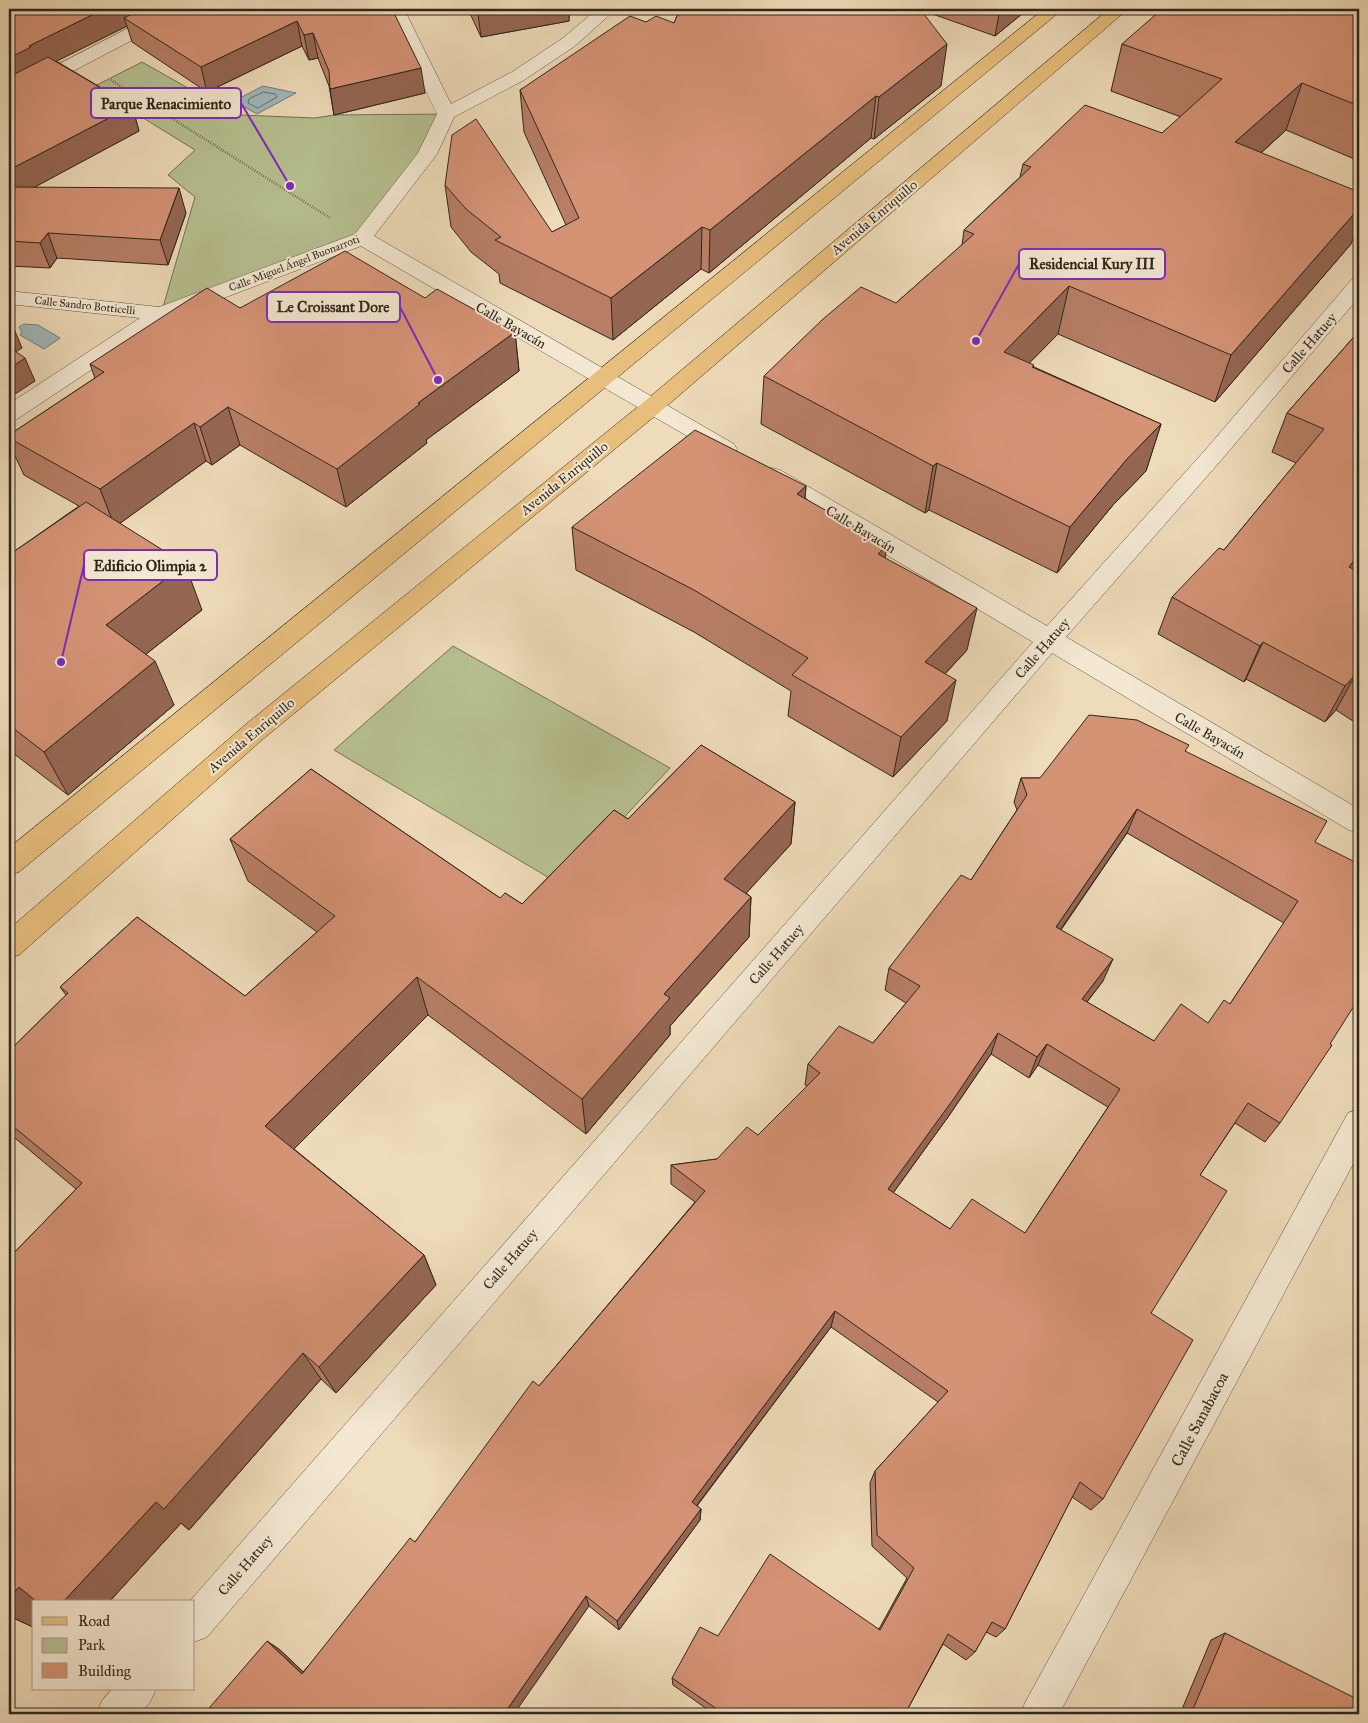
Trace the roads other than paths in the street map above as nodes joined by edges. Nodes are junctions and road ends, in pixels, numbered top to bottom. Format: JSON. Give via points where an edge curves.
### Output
{"nodes":[{"id":1,"x":178,"y":9,"type":"edge"},
{"id":2,"x":395,"y":9,"type":"edge"},
{"id":3,"x":607,"y":9,"type":"edge"},
{"id":4,"x":1054,"y":9,"type":"edge"},
{"id":5,"x":1119,"y":9,"type":"edge"},
{"id":6,"x":9,"y":97,"type":"edge"},
{"id":7,"x":446,"y":114,"type":"junction"},
{"id":8,"x":362,"y":238,"type":"junction"},
{"id":9,"x":1359,"y":284,"type":"edge"},
{"id":10,"x":9,"y":297,"type":"edge"},
{"id":11,"x":161,"y":314,"type":"junction"},
{"id":12,"x":603,"y":378,"type":"junction"},
{"id":13,"x":652,"y":406,"type":"junction"},
{"id":14,"x":9,"y":414,"type":"edge"},
{"id":15,"x":1049,"y":640,"type":"junction"},
{"id":16,"x":1359,"y":822,"type":"edge"},
{"id":17,"x":9,"y":864,"type":"edge"},
{"id":18,"x":9,"y":946,"type":"edge"},
{"id":19,"x":1359,"y":1123,"type":"edge"},
{"id":20,"x":195,"y":1623,"type":"edge"},
{"id":21,"x":136,"y":1690,"type":"edge"},
{"id":22,"x":115,"y":1714,"type":"edge"},
{"id":23,"x":1038,"y":1714,"type":"edge"}],
"edges":[{"from":1,"to":6,"type":"street"},
{"from":2,"to":7,"type":"street"},
{"from":3,"to":7,"type":"street","via":[[568,42],[518,76]]},
{"from":4,"to":12,"type":"main road"},
{"from":5,"to":13,"type":"main road","name":"Avenida Enriquillo"},
{"from":7,"to":8,"type":"street","name":"Calle Miguel Ángel Buonarroti","via":[[427,154]]},
{"from":8,"to":11,"type":"street","name":"Calle Miguel Ángel Buonarroti"},
{"from":8,"to":12,"type":"street","name":"Calle Bayacán"},
{"from":9,"to":15,"type":"street","name":"Calle Hatuey"},
{"from":10,"to":11,"type":"street","name":"Calle Sandro Botticelli"},
{"from":11,"to":14,"type":"street","name":"Calle Miguel Ángel Buonarroti"},
{"from":12,"to":13,"type":"street","name":"Calle Bayacán"},
{"from":12,"to":17,"type":"main road"},
{"from":13,"to":15,"type":"street","name":"Calle Bayacán"},
{"from":13,"to":18,"type":"main road","name":"Avenida Enriquillo","via":[[254,732]]},
{"from":15,"to":16,"type":"street","name":"Calle Bayacán"},
{"from":15,"to":20,"type":"street","name":"Calle Hatuey"},
{"from":19,"to":23,"type":"street","name":"Calle Sanabacoa"},
{"from":21,"to":22,"type":"street"}]}
